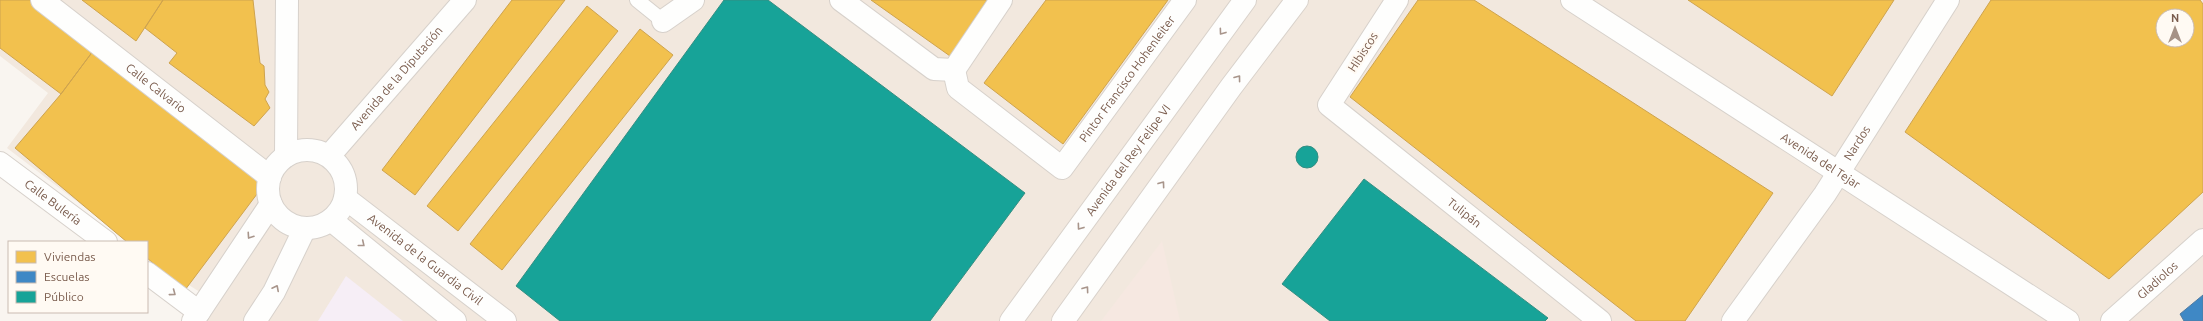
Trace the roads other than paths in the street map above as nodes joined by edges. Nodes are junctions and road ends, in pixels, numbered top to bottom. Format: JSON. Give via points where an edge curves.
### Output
{"nodes":[{"id":1,"x":42,"y":0,"type":"edge"},
{"id":2,"x":287,"y":0,"type":"edge"},
{"id":3,"x":465,"y":0,"type":"edge"},
{"id":4,"x":637,"y":0,"type":"edge"},
{"id":5,"x":693,"y":0,"type":"edge"},
{"id":6,"x":841,"y":0,"type":"edge"},
{"id":7,"x":1001,"y":0,"type":"edge"},
{"id":8,"x":1185,"y":0,"type":"edge"},
{"id":9,"x":1246,"y":0,"type":"edge"},
{"id":10,"x":1296,"y":0,"type":"edge"},
{"id":11,"x":1397,"y":0,"type":"edge"},
{"id":12,"x":1572,"y":0,"type":"edge"},
{"id":13,"x":1948,"y":0,"type":"edge"},
{"id":14,"x":663,"y":21,"type":"joint"},
{"id":15,"x":954,"y":70,"type":"junction"},
{"id":16,"x":1329,"y":105,"type":"joint"},
{"id":17,"x":286,"y":156,"type":"junction"},
{"id":18,"x":329,"y":156,"type":"junction"},
{"id":19,"x":0,"y":163,"type":"edge"},
{"id":20,"x":1838,"y":172,"type":"junction"},
{"id":21,"x":270,"y":178,"type":"junction"},
{"id":22,"x":345,"y":198,"type":"junction"},
{"id":23,"x":271,"y":204,"type":"junction"},
{"id":24,"x":331,"y":220,"type":"junction"},
{"id":25,"x":305,"y":228,"type":"junction"},
{"id":26,"x":2203,"y":240,"type":"edge"},
{"id":27,"x":105,"y":241,"type":"edge"},
{"id":28,"x":148,"y":274,"type":"edge"},
{"id":29,"x":196,"y":317,"type":"edge"},
{"id":30,"x":255,"y":321,"type":"edge"},
{"id":31,"x":455,"y":321,"type":"edge"},
{"id":32,"x":504,"y":321,"type":"edge"},
{"id":33,"x":1011,"y":321,"type":"edge"},
{"id":34,"x":1063,"y":321,"type":"edge"},
{"id":35,"x":1600,"y":321,"type":"edge"},
{"id":36,"x":1733,"y":321,"type":"edge"},
{"id":37,"x":2068,"y":321,"type":"edge"},
{"id":38,"x":2112,"y":321,"type":"edge"}],
"edges":[{"from":1,"to":21,"type":"street","name":"Calle Calvario"},
{"from":2,"to":17,"type":"street"},
{"from":3,"to":18,"type":"street","name":"Avenida de la Diputación"},
{"from":4,"to":14,"type":"lane"},
{"from":5,"to":14,"type":"street"},
{"from":6,"to":15,"type":"street","via":[[934,69]]},
{"from":7,"to":15,"type":"street"},
{"from":8,"to":15,"type":"street","name":"Pintor Francisco Hohenleiter","via":[[1062,168],[958,88]]},
{"from":9,"to":33,"type":"street","name":"Avenida del Rey Felipe VI","one_way":true},
{"from":34,"to":10,"type":"street","one_way":true},
{"from":11,"to":16,"type":"street","name":"Hibiscos"},
{"from":12,"to":20,"type":"street","name":"Avenida del Tejar"},
{"from":13,"to":20,"type":"street","name":"Nardos"},
{"from":16,"to":35,"type":"street","name":"Tulipán"},
{"from":17,"to":18,"type":"street","via":[[307,150]]},
{"from":17,"to":21,"type":"street","via":[[276,166]]},
{"from":18,"to":22,"type":"street","via":[[344,174]]},
{"from":19,"to":27,"type":"street","name":"Calle Bulería"},
{"from":20,"to":36,"type":"street","name":"Nardos","via":[[1825,194]]},
{"from":20,"to":37,"type":"street","name":"Avenida del Tejar"},
{"from":21,"to":23,"type":"street","via":[[268,191]]},
{"from":22,"to":24,"type":"street","via":[[341,210]]},
{"from":22,"to":32,"type":"street","name":"Avenida de la Guardia Civil"},
{"from":23,"to":25,"type":"street","via":[[279,216],[291,225]]},
{"from":23,"to":29,"type":"street","one_way":true},
{"from":24,"to":25,"type":"street","via":[[319,226]]},
{"from":24,"to":31,"type":"street","one_way":true},
{"from":30,"to":25,"type":"street","one_way":true,"via":[[274,292]]},
{"from":26,"to":38,"type":"street","name":"Gladiolos"},
{"from":28,"to":29,"type":"street","one_way":true}]}
